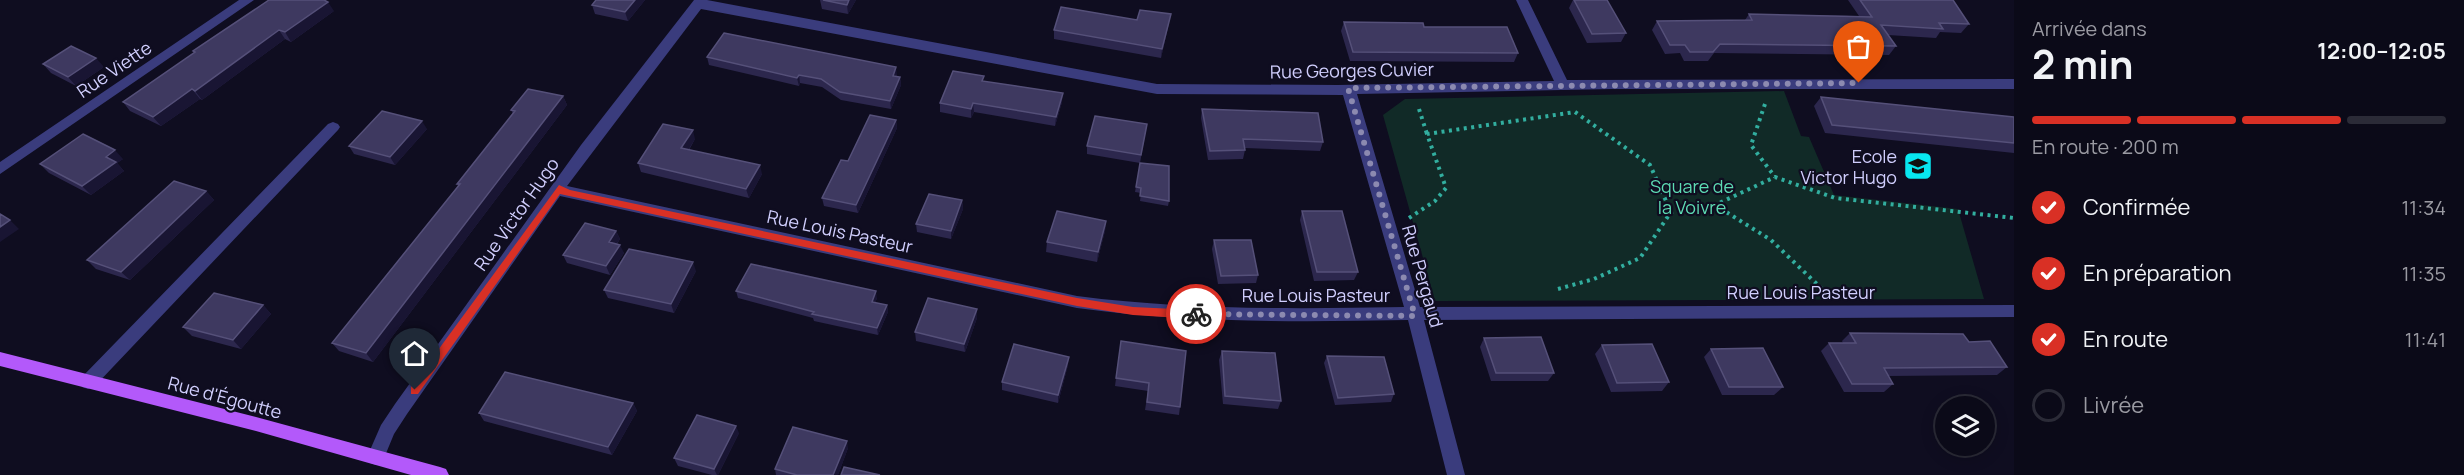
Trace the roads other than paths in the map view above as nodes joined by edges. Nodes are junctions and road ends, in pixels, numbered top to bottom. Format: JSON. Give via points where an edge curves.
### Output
{"nodes":[{"id":1,"x":248,"y":0,"type":"edge"},
{"id":2,"x":1522,"y":0,"type":"edge"},
{"id":3,"x":699,"y":2,"type":"edge"},
{"id":4,"x":2014,"y":84,"type":"edge"},
{"id":5,"x":1563,"y":85,"type":"junction"},
{"id":6,"x":1348,"y":88,"type":"junction"},
{"id":7,"x":333,"y":127,"type":"dead end"},
{"id":8,"x":0,"y":169,"type":"edge"},
{"id":9,"x":559,"y":188,"type":"junction"},
{"id":10,"x":2014,"y":311,"type":"edge"},
{"id":11,"x":1415,"y":316,"type":"junction"},
{"id":12,"x":0,"y":359,"type":"edge"},
{"id":13,"x":88,"y":382,"type":"junction"},
{"id":14,"x":376,"y":457,"type":"junction"},
{"id":15,"x":440,"y":475,"type":"edge"},
{"id":16,"x":1456,"y":475,"type":"edge"}],
"edges":[{"from":1,"to":8,"type":"street","name":"Rue Viette"},
{"from":2,"to":5,"type":"street"},
{"from":3,"to":6,"type":"street","name":"Rue Georges Cuvier","via":[[1157,89]]},
{"from":3,"to":9,"type":"street","name":"Rue Victor Hugo"},
{"from":4,"to":5,"type":"street","name":"Rue Georges Cuvier"},
{"from":5,"to":6,"type":"street","name":"Rue Georges Cuvier"},
{"from":6,"to":11,"type":"street","name":"Rue Pergaud"},
{"from":7,"to":13,"type":"street"},
{"from":9,"to":11,"type":"street","name":"Rue Louis Pasteur","via":[[567,193],[1133,311]]},
{"from":9,"to":14,"type":"street","name":"Rue Victor Hugo","via":[[396,416]]},
{"from":10,"to":11,"type":"street","name":"Rue Louis Pasteur"},
{"from":11,"to":16,"type":"street","name":"Rue Pergaud"},
{"from":12,"to":13,"type":"main road","name":"Rue d'Égoutte"},
{"from":13,"to":14,"type":"main road","name":"Rue d'Égoutte"},
{"from":14,"to":15,"type":"main road","name":"Rue d'Égoutte"}]}
